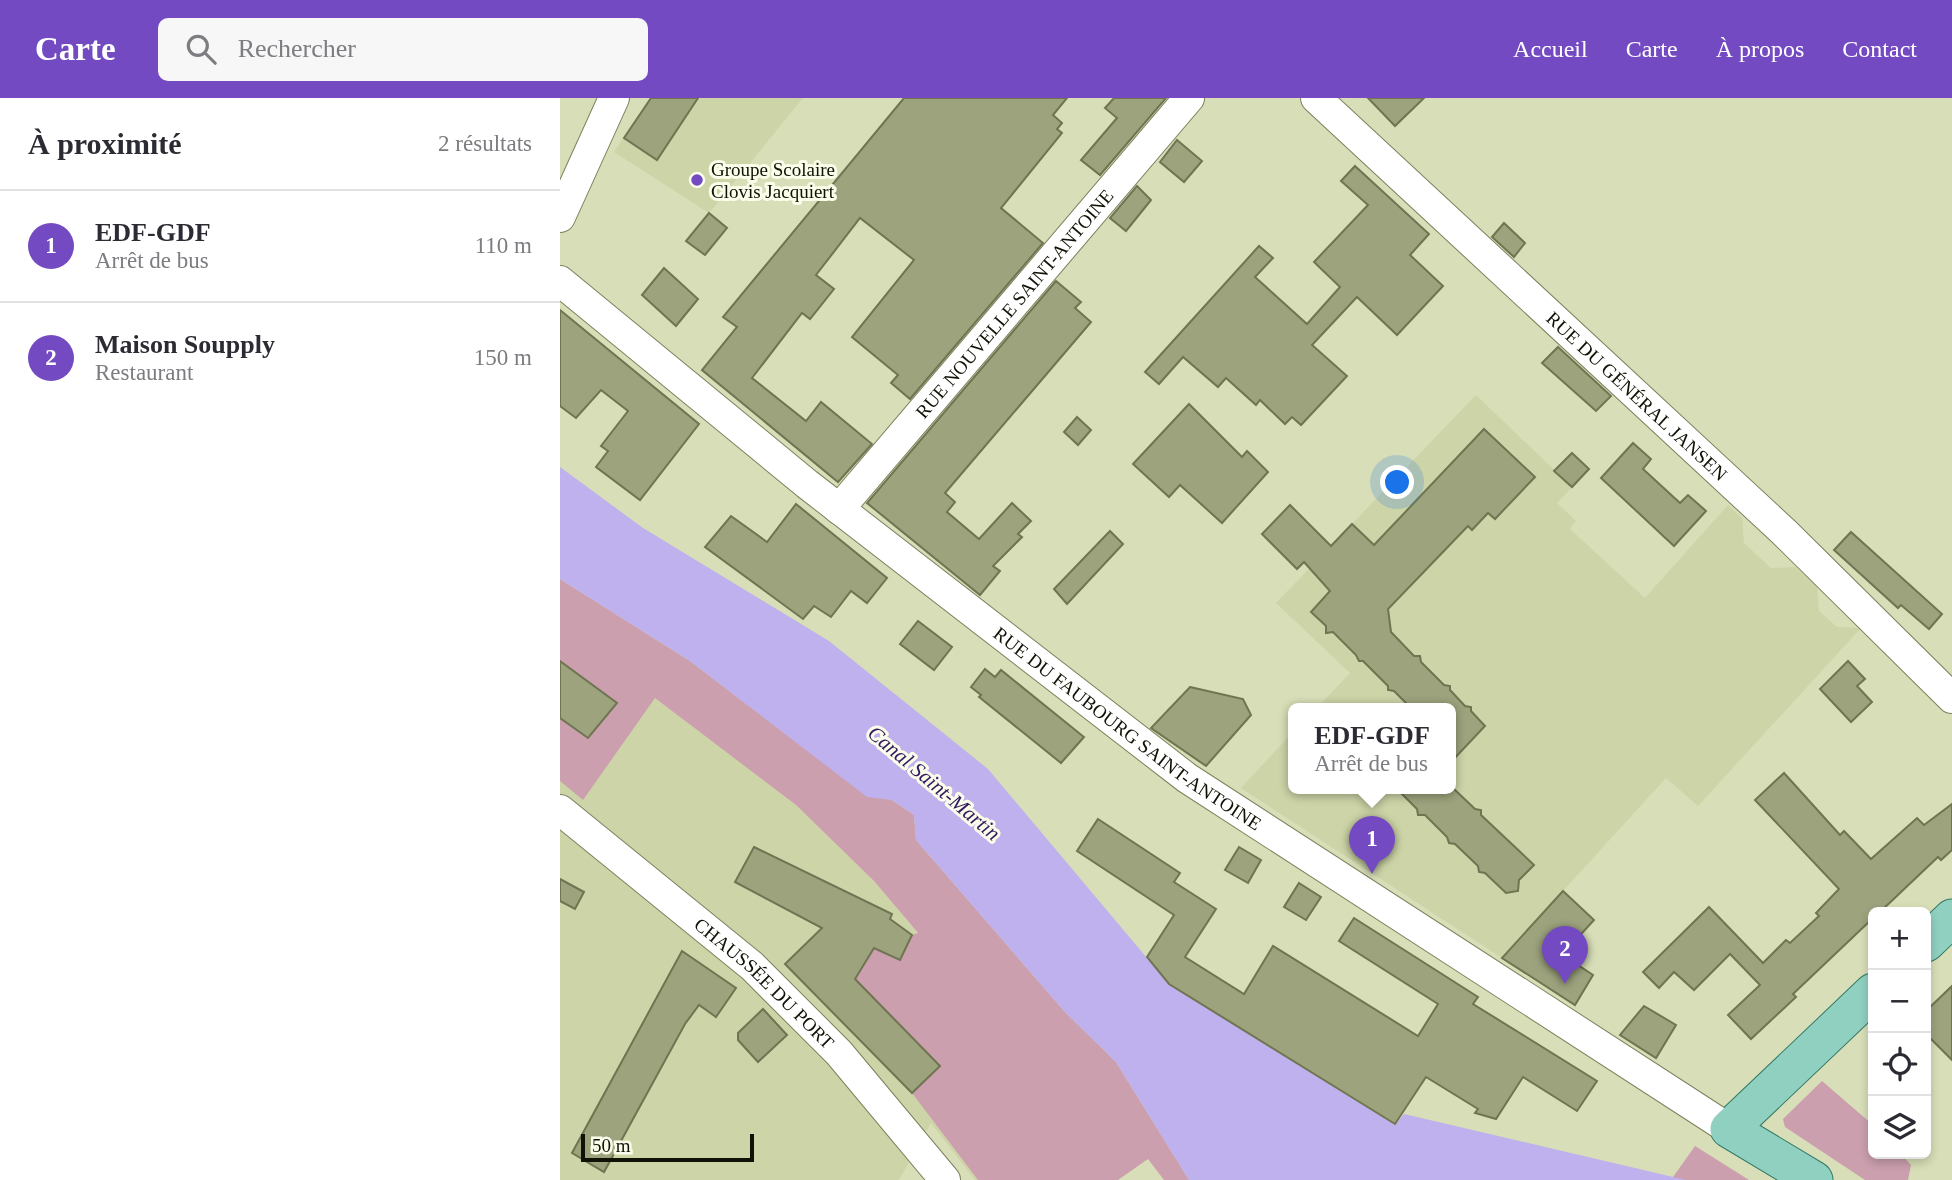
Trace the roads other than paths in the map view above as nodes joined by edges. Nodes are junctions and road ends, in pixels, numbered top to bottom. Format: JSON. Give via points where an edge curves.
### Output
{"nodes":[{"id":1,"x":614,"y":98,"type":"edge"},
{"id":2,"x":1189,"y":98,"type":"edge"},
{"id":3,"x":1316,"y":98,"type":"edge"},
{"id":4,"x":560,"y":217,"type":"edge"},
{"id":5,"x":560,"y":281,"type":"edge"},
{"id":6,"x":839,"y":509,"type":"junction"},
{"id":7,"x":1952,"y":698,"type":"edge"},
{"id":8,"x":560,"y":810,"type":"edge"},
{"id":9,"x":1952,"y":918,"type":"edge"},
{"id":10,"x":1931,"y":938,"type":"edge"},
{"id":11,"x":1868,"y":997,"type":"edge"},
{"id":12,"x":1729,"y":1129,"type":"junction"},
{"id":13,"x":945,"y":1180,"type":"edge"},
{"id":14,"x":1814,"y":1180,"type":"edge"}],
"edges":[{"from":1,"to":4,"type":"street"},
{"from":2,"to":6,"type":"street","name":"RUE NOUVELLE SAINT-ANTOINE"},
{"from":3,"to":7,"type":"street","name":"RUE DU GÉNÉRAL JANSEN","via":[[1784,532]]},
{"from":5,"to":6,"type":"street","name":"RUE DU FAUBOURG SAINT-ANTOINE"},
{"from":6,"to":12,"type":"street","name":"RUE DU FAUBOURG SAINT-ANTOINE","via":[[1186,778]]},
{"from":8,"to":13,"type":"street","name":"CHAUSSÉE DU PORT","via":[[752,966],[839,1053]]},
{"from":9,"to":10,"type":"main road"},
{"from":11,"to":12,"type":"main road"},
{"from":12,"to":14,"type":"main road"}]}
